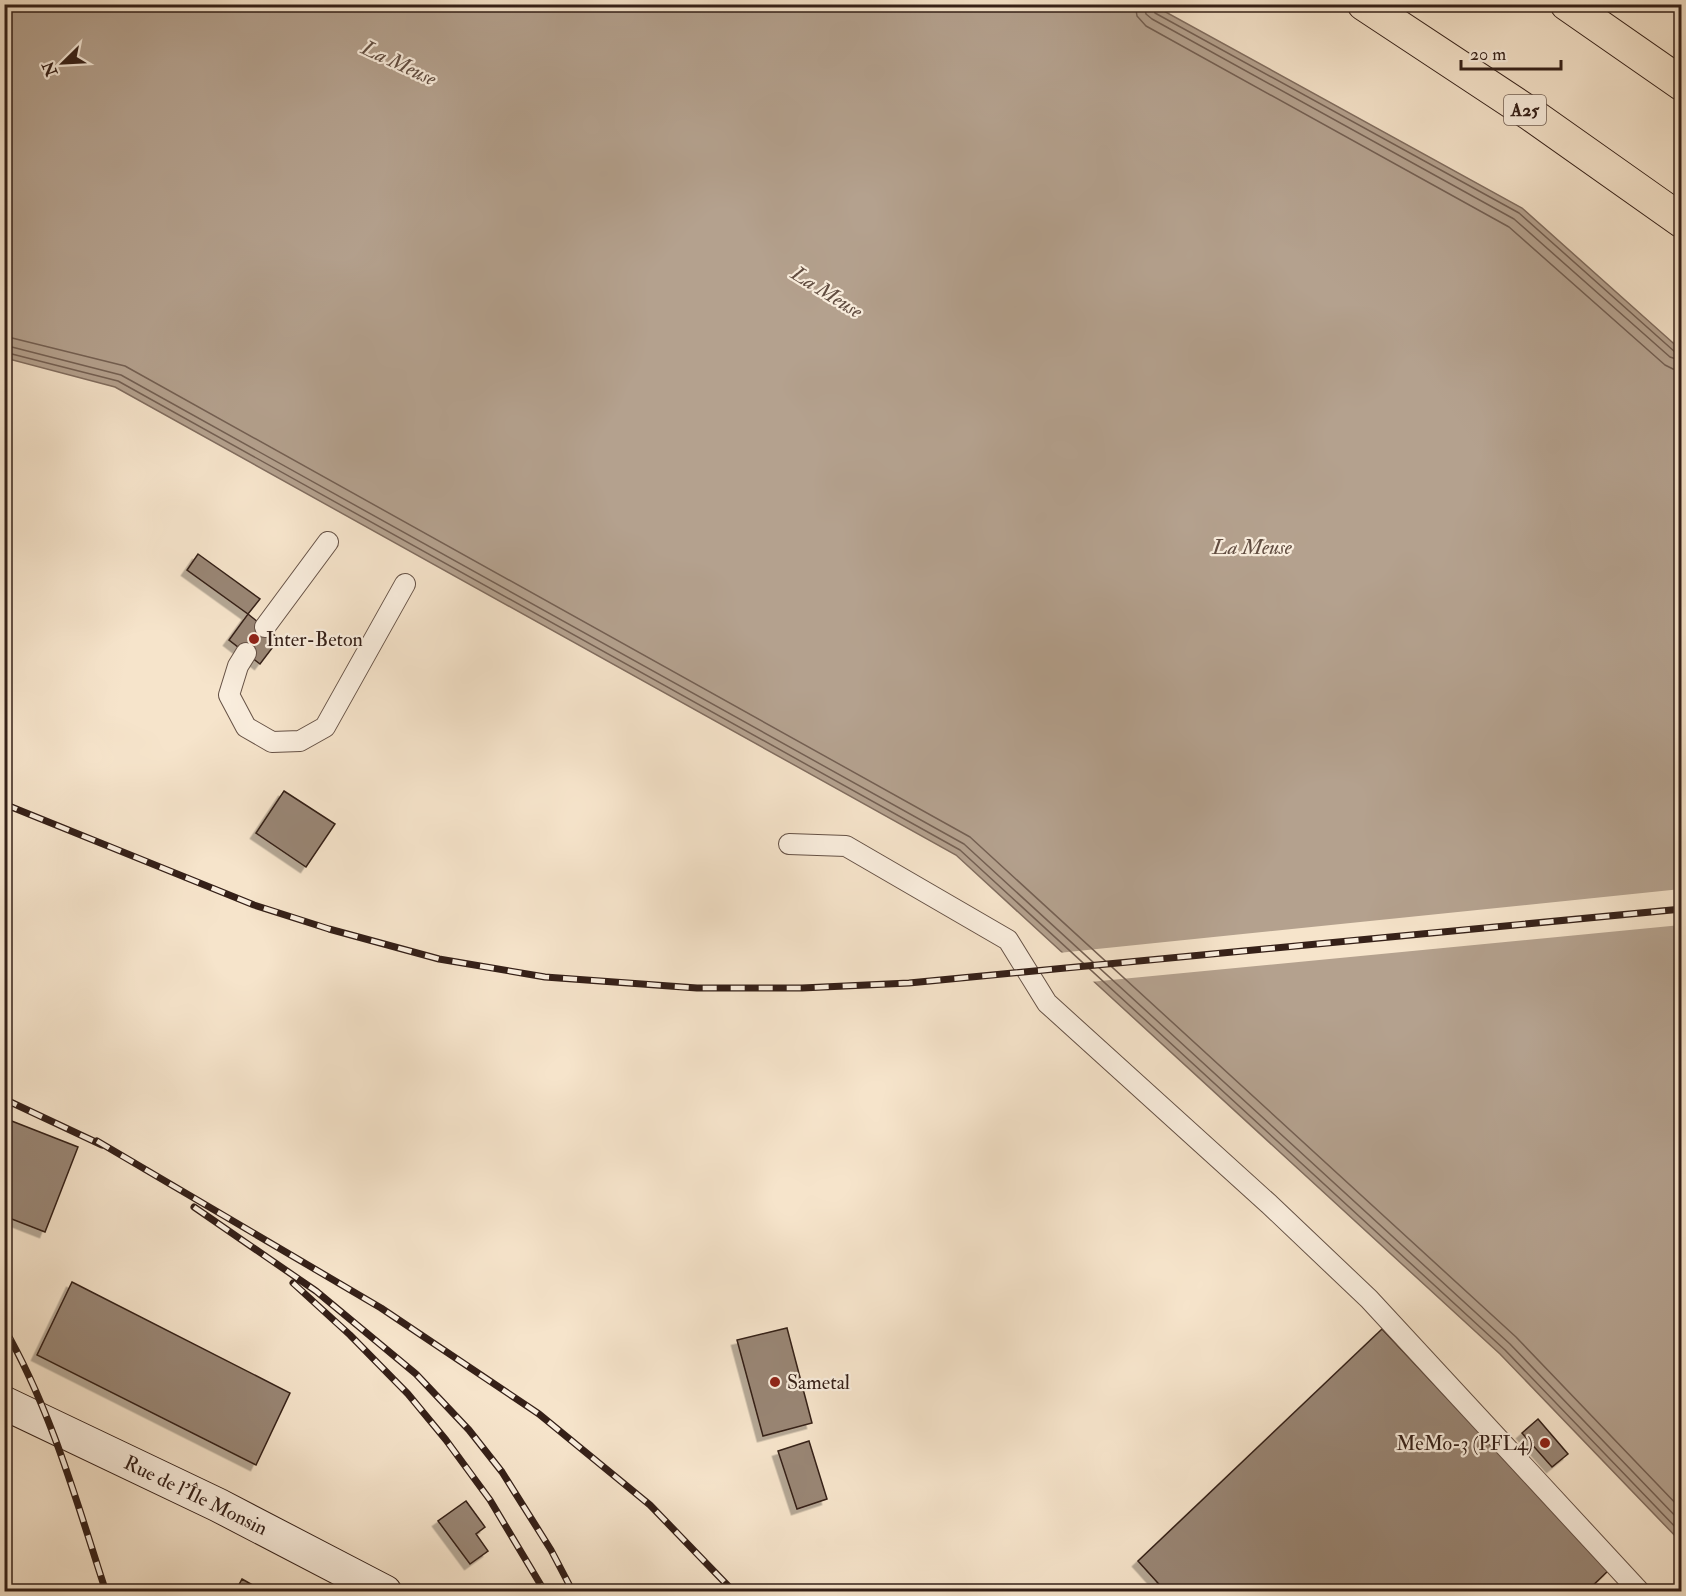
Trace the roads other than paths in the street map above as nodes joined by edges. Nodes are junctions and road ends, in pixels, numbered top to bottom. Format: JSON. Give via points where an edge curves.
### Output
{"nodes":[{"id":1,"x":1365,"y":4,"type":"edge"},
{"id":2,"x":1567,"y":4,"type":"edge"},
{"id":3,"x":1682,"y":84,"type":"edge"},
{"id":4,"x":1682,"y":221,"type":"edge"},
{"id":5,"x":328,"y":542,"type":"dead end"},
{"id":6,"x":405,"y":584,"type":"dead end"},
{"id":7,"x":265,"y":627,"type":"dead end"},
{"id":8,"x":246,"y":653,"type":"dead end"},
{"id":9,"x":789,"y":844,"type":"dead end"},
{"id":10,"x":4,"y":1403,"type":"edge"},
{"id":11,"x":385,"y":1592,"type":"edge"},
{"id":12,"x":1640,"y":1592,"type":"edge"}],
"edges":[{"from":1,"to":4,"type":"highway","number":"A25"},
{"from":2,"to":3,"type":"highway"},
{"from":5,"to":7,"type":"lane"},
{"from":6,"to":8,"type":"lane","via":[[325,727],[300,741],[272,742],[246,727],[229,694]]},
{"from":9,"to":12,"type":"lane","via":[[846,846],[1008,940],[1047,1003],[1369,1299]]},
{"from":10,"to":11,"type":"street","name":"Rue de l'Île Monsin","via":[[218,1505]]}]}
